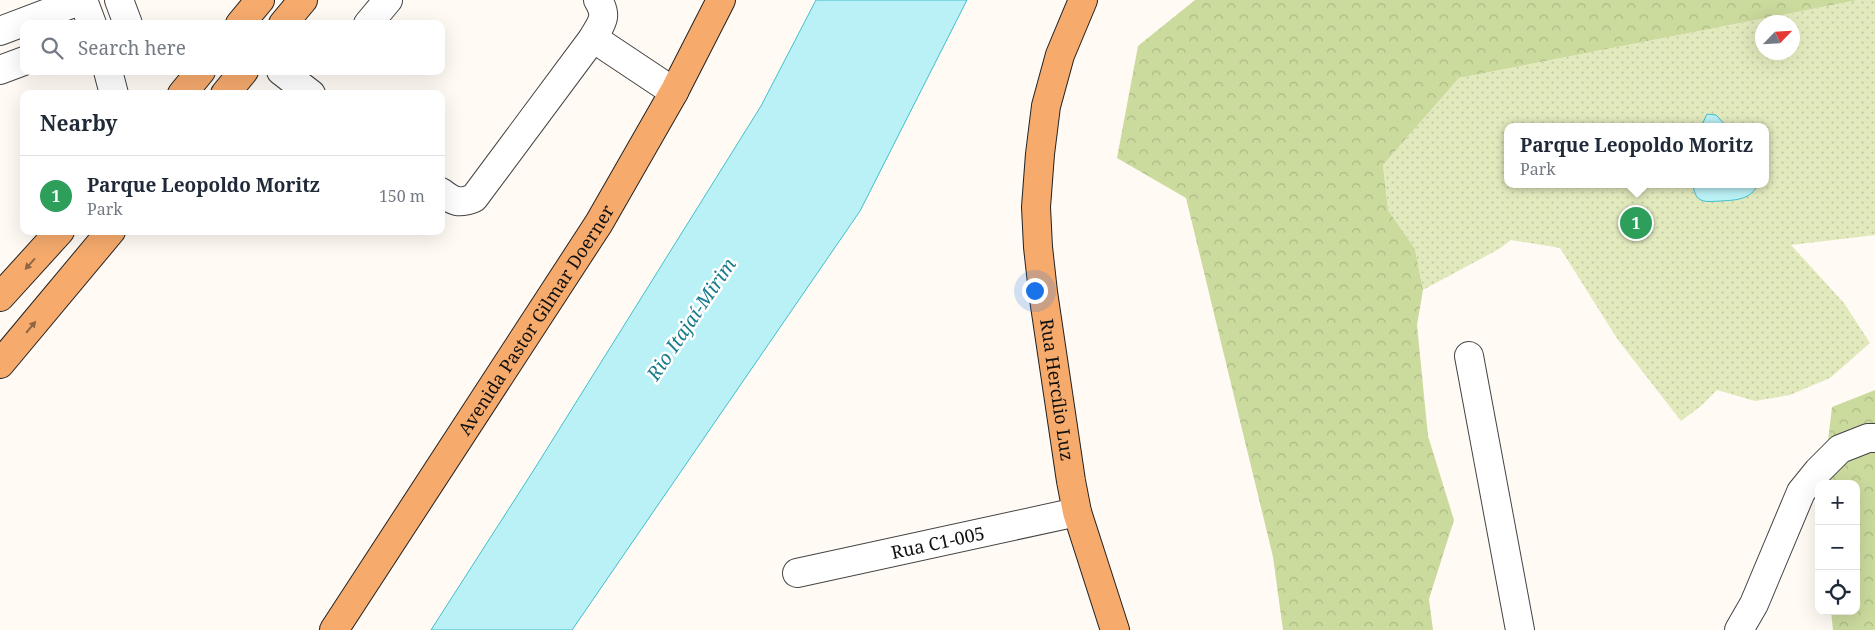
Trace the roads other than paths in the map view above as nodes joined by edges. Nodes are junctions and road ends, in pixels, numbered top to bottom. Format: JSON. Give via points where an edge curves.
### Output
{"nodes":[{"id":1,"x":82,"y":0,"type":"edge"},
{"id":2,"x":260,"y":0,"type":"edge"},
{"id":3,"x":303,"y":0,"type":"edge"},
{"id":4,"x":388,"y":0,"type":"edge"},
{"id":5,"x":598,"y":0,"type":"edge"},
{"id":6,"x":721,"y":0,"type":"edge"},
{"id":7,"x":1083,"y":0,"type":"edge"},
{"id":8,"x":29,"y":20,"type":"edge"},
{"id":9,"x":90,"y":20,"type":"edge"},
{"id":10,"x":243,"y":20,"type":"edge"},
{"id":11,"x":286,"y":20,"type":"edge"},
{"id":12,"x":371,"y":20,"type":"edge"},
{"id":13,"x":20,"y":23,"type":"edge"},
{"id":14,"x":0,"y":31,"type":"edge"},
{"id":15,"x":593,"y":38,"type":"junction"},
{"id":16,"x":20,"y":62,"type":"edge"},
{"id":17,"x":0,"y":70,"type":"edge"},
{"id":18,"x":109,"y":75,"type":"edge"},
{"id":19,"x":198,"y":75,"type":"edge"},
{"id":20,"x":241,"y":75,"type":"edge"},
{"id":21,"x":113,"y":90,"type":"edge"},
{"id":22,"x":185,"y":90,"type":"edge"},
{"id":23,"x":228,"y":90,"type":"edge"},
{"id":24,"x":674,"y":92,"type":"junction"},
{"id":25,"x":445,"y":195,"type":"edge"},
{"id":26,"x":56,"y":235,"type":"edge"},
{"id":27,"x":108,"y":235,"type":"edge"},
{"id":28,"x":0,"y":298,"type":"edge"},
{"id":29,"x":1469,"y":356,"type":"dead end"},
{"id":30,"x":0,"y":364,"type":"edge"},
{"id":31,"x":1875,"y":438,"type":"edge"},
{"id":32,"x":1077,"y":512,"type":"junction"},
{"id":33,"x":797,"y":573,"type":"dead end"},
{"id":34,"x":334,"y":630,"type":"edge"},
{"id":35,"x":1115,"y":630,"type":"edge"},
{"id":36,"x":1520,"y":630,"type":"edge"},
{"id":37,"x":1739,"y":630,"type":"edge"}],
"edges":[{"from":1,"to":8,"type":"street"},
{"from":1,"to":9,"type":"street"},
{"from":2,"to":10,"type":"main road"},
{"from":3,"to":11,"type":"main road"},
{"from":4,"to":12,"type":"street"},
{"from":5,"to":15,"type":"street","via":[[604,10],[603,20]]},
{"from":6,"to":24,"type":"main road","name":"Avenida Pastor Gilmar Doerner"},
{"from":7,"to":32,"type":"main road","name":"Rua Hercílio Luz","via":[[1060,55],[1046,106],[1036,207],[1043,292]]},
{"from":13,"to":14,"type":"street"},
{"from":15,"to":24,"type":"street"},
{"from":15,"to":25,"type":"street","via":[[474,198],[464,202]]},
{"from":16,"to":17,"type":"street"},
{"from":18,"to":21,"type":"street"},
{"from":19,"to":22,"type":"main road"},
{"from":20,"to":23,"type":"main road"},
{"from":24,"to":34,"type":"main road","name":"Avenida Pastor Gilmar Doerner","via":[[599,223]]},
{"from":26,"to":28,"type":"main road","one_way":true},
{"from":30,"to":27,"type":"main road","one_way":true},
{"from":29,"to":36,"type":"street"},
{"from":31,"to":37,"type":"street","via":[[1840,449],[1801,492],[1754,604]]},
{"from":32,"to":33,"type":"street","name":"Rua C1-005"},
{"from":32,"to":35,"type":"main road","name":"Rua Hercílio Luz"}]}
